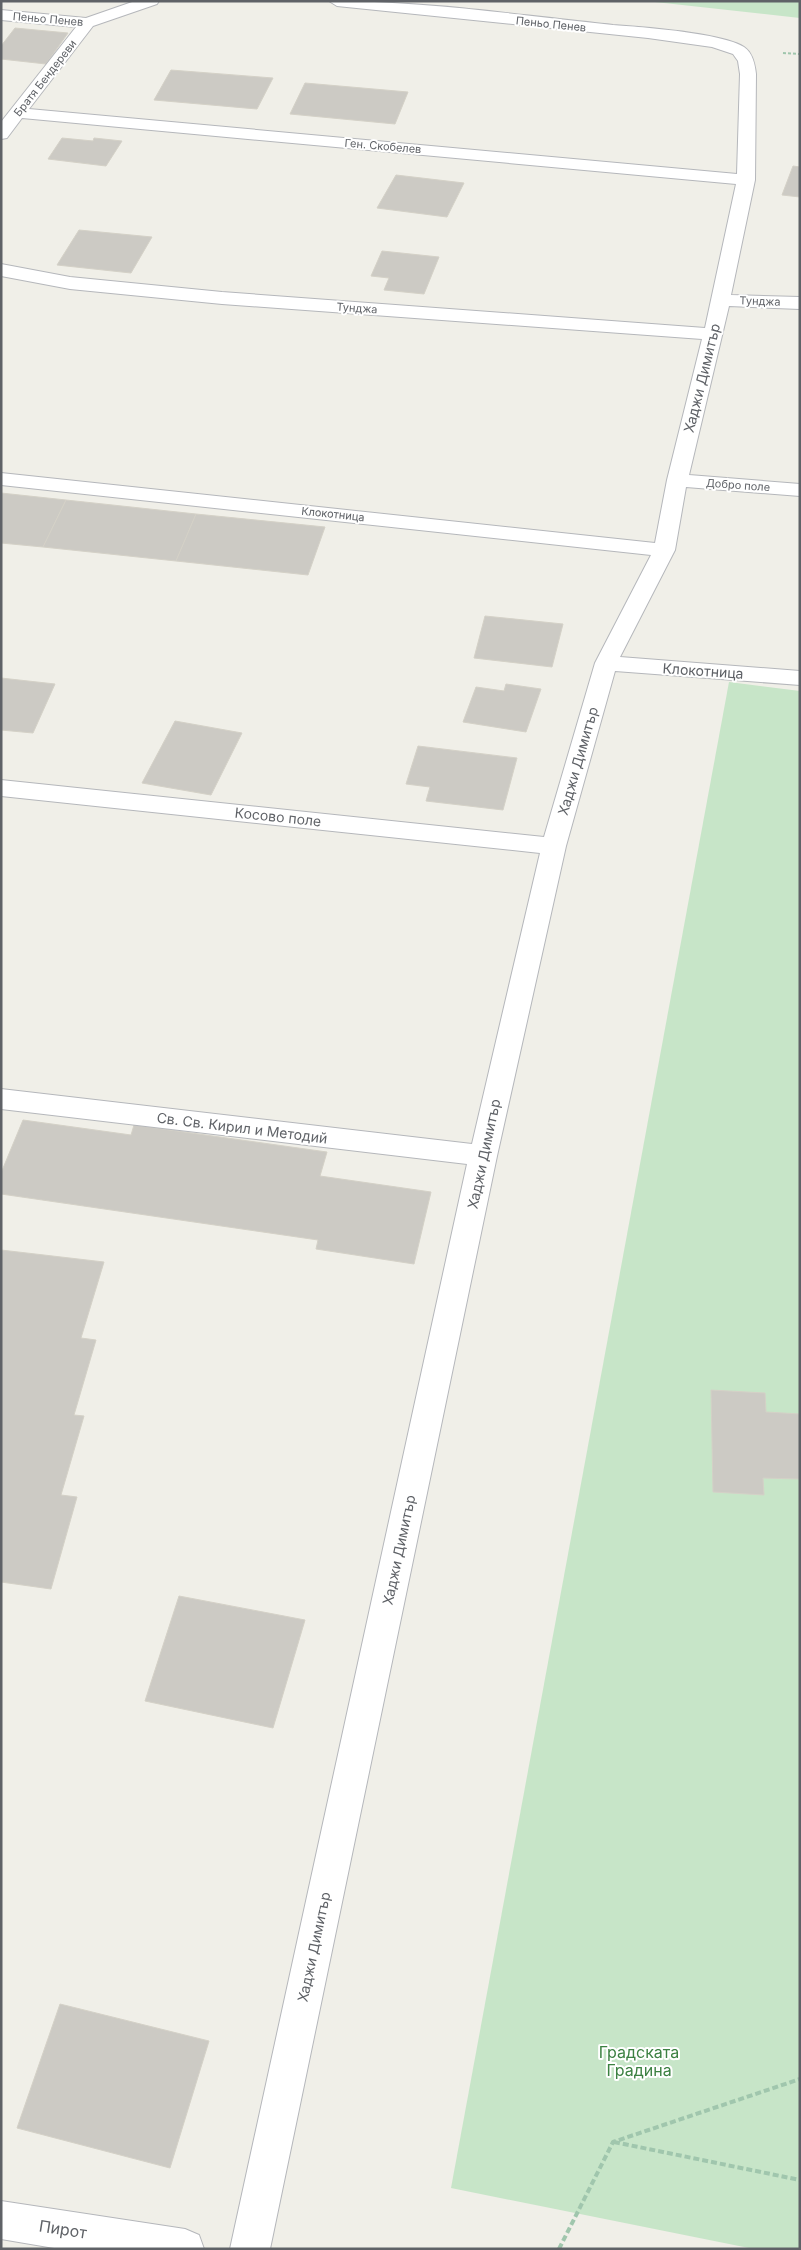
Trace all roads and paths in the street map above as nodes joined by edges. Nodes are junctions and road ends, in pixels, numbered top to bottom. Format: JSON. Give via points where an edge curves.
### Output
{"nodes":[{"id":1,"x":151,"y":1,"type":"edge"},
{"id":2,"x":337,"y":1,"type":"edge"},
{"id":3,"x":1,"y":15,"type":"edge"},
{"id":4,"x":88,"y":23,"type":"junction"},
{"id":5,"x":748,"y":74,"type":"joint"},
{"id":6,"x":19,"y":113,"type":"junction"},
{"id":7,"x":1,"y":134,"type":"edge"},
{"id":8,"x":746,"y":180,"type":"junction"},
{"id":9,"x":1,"y":270,"type":"edge"},
{"id":10,"x":721,"y":300,"type":"junction"},
{"id":11,"x":800,"y":303,"type":"edge"},
{"id":12,"x":713,"y":334,"type":"junction"},
{"id":13,"x":1,"y":479,"type":"edge"},
{"id":14,"x":677,"y":480,"type":"junction"},
{"id":15,"x":800,"y":490,"type":"edge"},
{"id":16,"x":664,"y":550,"type":"junction"},
{"id":17,"x":606,"y":663,"type":"junction"},
{"id":18,"x":800,"y":678,"type":"edge"},
{"id":19,"x":1,"y":788,"type":"edge"},
{"id":20,"x":554,"y":846,"type":"junction"},
{"id":21,"x":1,"y":1099,"type":"edge"},
{"id":22,"x":483,"y":1156,"type":"junction"},
{"id":23,"x":800,"y":2079,"type":"edge"},
{"id":24,"x":614,"y":2142,"type":"junction"},
{"id":25,"x":800,"y":2180,"type":"edge"},
{"id":26,"x":1,"y":2220,"type":"edge"},
{"id":27,"x":117,"y":2243,"type":"edge"},
{"id":28,"x":185,"y":2249,"type":"edge"},
{"id":29,"x":250,"y":2249,"type":"edge"},
{"id":30,"x":559,"y":2249,"type":"edge"}],
"edges":[{"from":1,"to":4,"type":"street","name":"Пеньо Пенев"},
{"from":2,"to":5,"type":"street","name":"Пеньо Пенев","via":[[648,33],[714,43],[739,51],[746,61]]},
{"from":3,"to":4,"type":"street","name":"Пеньо Пенев"},
{"from":4,"to":6,"type":"street","name":"Братя Бендереви"},
{"from":5,"to":8,"type":"street","name":"Хаджи Димитър"},
{"from":6,"to":7,"type":"street","name":"Братя Бендереви"},
{"from":6,"to":8,"type":"street","name":"Ген. Скобелев"},
{"from":8,"to":10,"type":"street","name":"Хаджи Димитър"},
{"from":9,"to":12,"type":"street","name":"Тунджа","via":[[70,283],[222,298]]},
{"from":10,"to":11,"type":"street","name":"Тунджа"},
{"from":10,"to":12,"type":"street","name":"Хаджи Димитър"},
{"from":12,"to":14,"type":"street","name":"Хаджи Димитър"},
{"from":13,"to":16,"type":"street","name":"Клокотница"},
{"from":14,"to":15,"type":"street","name":"Добро поле"},
{"from":14,"to":16,"type":"street","name":"Хаджи Димитър"},
{"from":16,"to":17,"type":"street","name":"Хаджи Димитър"},
{"from":17,"to":18,"type":"street","name":"Клокотница"},
{"from":17,"to":20,"type":"street","name":"Хаджи Димитър"},
{"from":19,"to":20,"type":"street","name":"Косово поле"},
{"from":20,"to":22,"type":"street","name":"Хаджи Димитър"},
{"from":21,"to":22,"type":"street","name":"Св. Св. Кирил и Методий"},
{"from":22,"to":29,"type":"street","name":"Хаджи Димитър"},
{"from":23,"to":24,"type":"path"},
{"from":24,"to":25,"type":"path"},
{"from":24,"to":30,"type":"path"},
{"from":26,"to":27,"type":"street","name":"Пирот"},
{"from":27,"to":28,"type":"street","name":"Пирот"}]}
